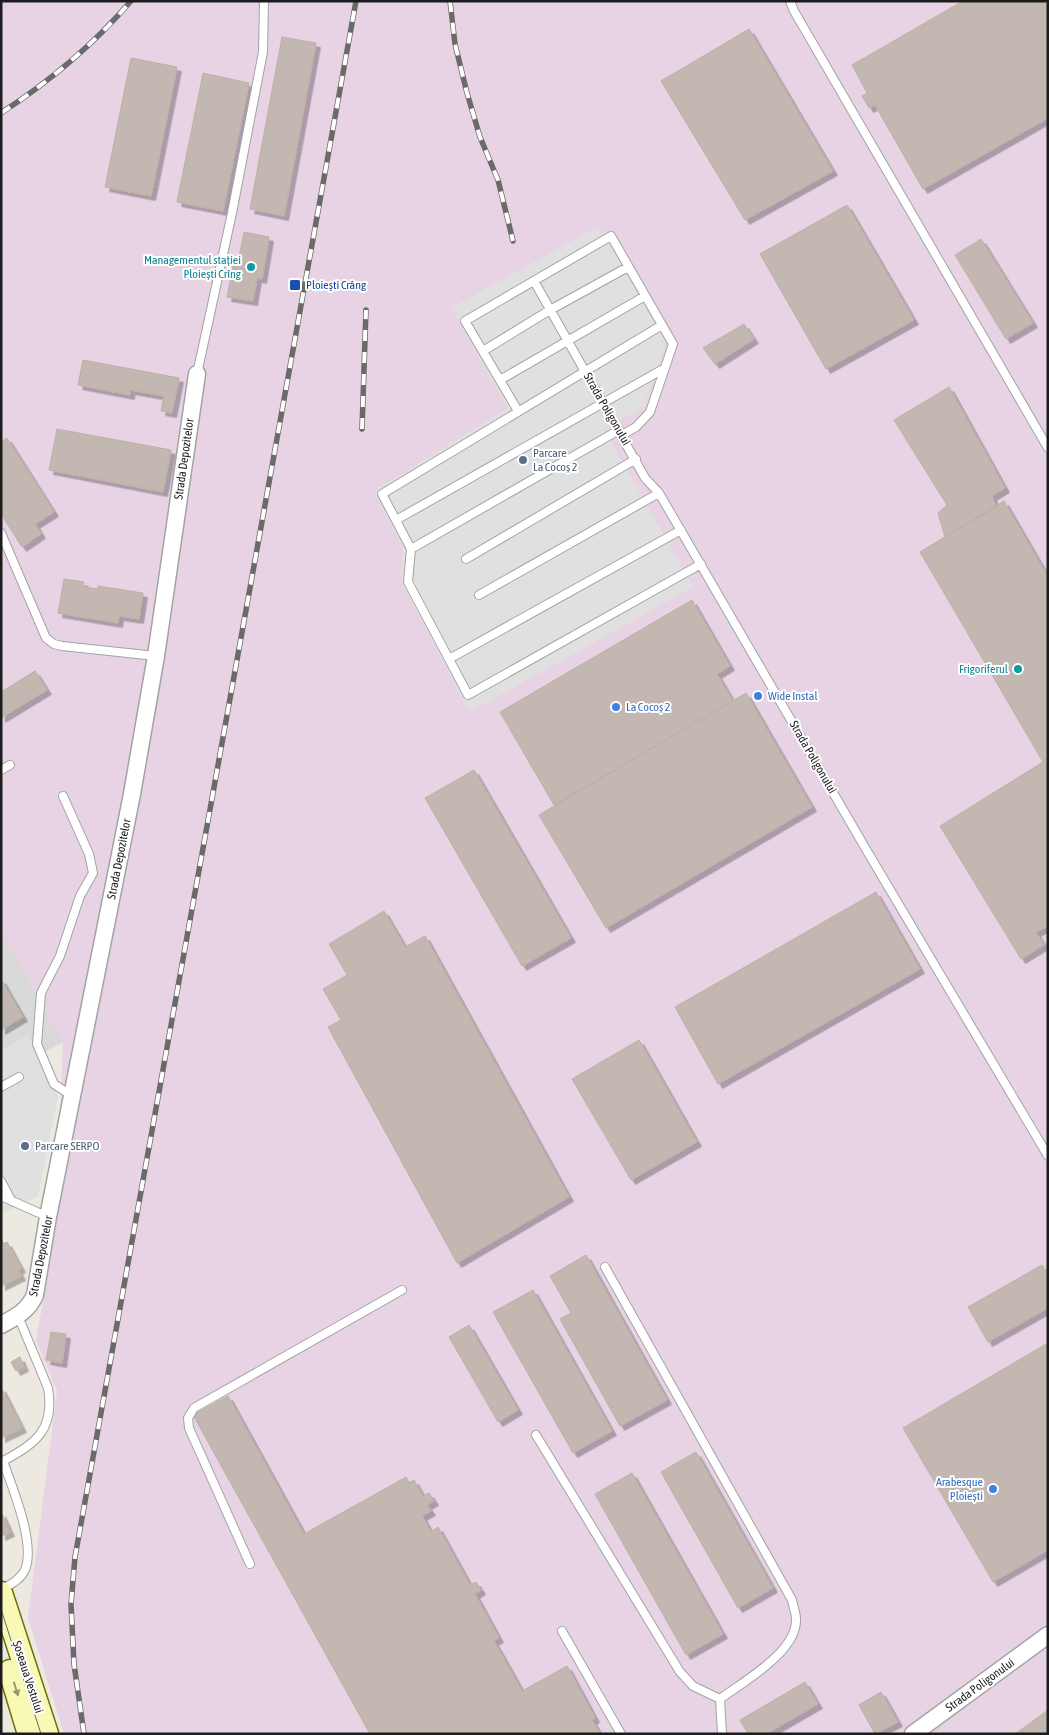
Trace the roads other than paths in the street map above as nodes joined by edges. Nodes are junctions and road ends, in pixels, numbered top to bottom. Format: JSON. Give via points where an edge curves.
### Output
{"nodes":[{"id":1,"x":264,"y":1,"type":"edge"},
{"id":2,"x":790,"y":1,"type":"edge"},
{"id":3,"x":628,"y":266,"type":"junction"},
{"id":4,"x":534,"y":281,"type":"junction"},
{"id":5,"x":645,"y":296,"type":"junction"},
{"id":6,"x":550,"y":310,"type":"junction"},
{"id":7,"x":662,"y":325,"type":"junction"},
{"id":8,"x":567,"y":341,"type":"junction"},
{"id":9,"x":483,"y":351,"type":"junction"},
{"id":10,"x":665,"y":368,"type":"junction"},
{"id":11,"x":585,"y":372,"type":"junction"},
{"id":12,"x":197,"y":374,"type":"joint"},
{"id":13,"x":500,"y":380,"type":"junction"},
{"id":14,"x":603,"y":402,"type":"junction"},
{"id":15,"x":518,"y":411,"type":"junction"},
{"id":16,"x":620,"y":433,"type":"junction"},
{"id":17,"x":1048,"y":448,"type":"edge"},
{"id":18,"x":636,"y":459,"type":"junction"},
{"id":19,"x":659,"y":493,"type":"junction"},
{"id":20,"x":396,"y":520,"type":"junction"},
{"id":21,"x":681,"y":530,"type":"junction"},
{"id":22,"x":1,"y":534,"type":"edge"},
{"id":23,"x":412,"y":549,"type":"junction"},
{"id":24,"x":466,"y":559,"type":"dead end"},
{"id":25,"x":700,"y":564,"type":"junction"},
{"id":26,"x":479,"y":595,"type":"dead end"},
{"id":27,"x":156,"y":656,"type":"junction"},
{"id":28,"x":449,"y":659,"type":"junction"},
{"id":29,"x":10,"y":765,"type":"dead end"},
{"id":30,"x":1,"y":770,"type":"edge"},
{"id":31,"x":63,"y":796,"type":"dead end"},
{"id":32,"x":19,"y":1077,"type":"dead end"},
{"id":33,"x":1,"y":1087,"type":"edge"},
{"id":34,"x":72,"y":1096,"type":"junction"},
{"id":35,"x":1048,"y":1156,"type":"edge"},
{"id":36,"x":1,"y":1181,"type":"edge"},
{"id":37,"x":1,"y":1196,"type":"edge"},
{"id":38,"x":11,"y":1200,"type":"junction"},
{"id":39,"x":48,"y":1217,"type":"junction"},
{"id":40,"x":605,"y":1267,"type":"dead end"},
{"id":41,"x":402,"y":1290,"type":"dead end"},
{"id":42,"x":18,"y":1316,"type":"junction"},
{"id":43,"x":1,"y":1325,"type":"edge"},
{"id":44,"x":536,"y":1435,"type":"dead end"},
{"id":45,"x":2,"y":1461,"type":"edge"},
{"id":46,"x":250,"y":1564,"type":"dead end"},
{"id":47,"x":1,"y":1588,"type":"edge"},
{"id":48,"x":1,"y":1592,"type":"edge"},
{"id":49,"x":562,"y":1631,"type":"dead end"},
{"id":50,"x":1048,"y":1635,"type":"edge"},
{"id":51,"x":1,"y":1644,"type":"edge"},
{"id":52,"x":720,"y":1699,"type":"junction"},
{"id":53,"x":29,"y":1734,"type":"edge"},
{"id":54,"x":47,"y":1734,"type":"edge"},
{"id":55,"x":621,"y":1734,"type":"edge"},
{"id":56,"x":722,"y":1734,"type":"edge"},
{"id":57,"x":912,"y":1734,"type":"edge"}],
"edges":[{"from":1,"to":12,"type":"lane","via":[[264,52]]},
{"from":2,"to":17,"type":"lane"},
{"from":3,"to":4,"type":"lane","via":[[610,236]]},
{"from":3,"to":5,"type":"lane"},
{"from":3,"to":6,"type":"lane"},
{"from":4,"to":6,"type":"lane","name":"Strada Poligonului"},
{"from":4,"to":9,"type":"lane","via":[[465,321]]},
{"from":5,"to":7,"type":"lane"},
{"from":5,"to":8,"type":"lane"},
{"from":6,"to":8,"type":"lane","name":"Strada Poligonului"},
{"from":6,"to":9,"type":"lane"},
{"from":7,"to":10,"type":"lane","via":[[673,344]]},
{"from":7,"to":11,"type":"lane"},
{"from":8,"to":11,"type":"lane","name":"Strada Poligonului"},
{"from":8,"to":13,"type":"lane"},
{"from":9,"to":13,"type":"lane"},
{"from":10,"to":14,"type":"lane"},
{"from":10,"to":16,"type":"lane","via":[[650,412],[636,427]]},
{"from":11,"to":14,"type":"lane","name":"Strada Poligonului"},
{"from":11,"to":15,"type":"lane"},
{"from":12,"to":27,"type":"street","name":"Strada Depozitelor"},
{"from":13,"to":15,"type":"lane"},
{"from":14,"to":16,"type":"lane","name":"Strada Poligonului"},
{"from":14,"to":20,"type":"lane"},
{"from":15,"to":20,"type":"lane","via":[[382,494]]},
{"from":16,"to":18,"type":"lane","name":"Strada Poligonului"},
{"from":16,"to":23,"type":"lane"},
{"from":18,"to":19,"type":"lane","name":"Strada Poligonului","via":[[645,478]]},
{"from":18,"to":24,"type":"lane"},
{"from":19,"to":21,"type":"lane","name":"Strada Poligonului"},
{"from":19,"to":26,"type":"lane"},
{"from":20,"to":23,"type":"lane"},
{"from":21,"to":25,"type":"lane","name":"Strada Poligonului"},
{"from":21,"to":28,"type":"lane"},
{"from":22,"to":27,"type":"lane","via":[[46,638],[62,646]]},
{"from":23,"to":28,"type":"lane","via":[[408,582]]},
{"from":25,"to":28,"type":"lane","via":[[468,695]]},
{"from":25,"to":35,"type":"lane","name":"Strada Poligonului"},
{"from":27,"to":34,"type":"street","name":"Strada Depozitelor"},
{"from":29,"to":30,"type":"lane"},
{"from":31,"to":34,"type":"lane","via":[[89,854],[93,873],[80,896],[60,956],[41,993],[37,1044],[54,1084]]},
{"from":32,"to":33,"type":"lane"},
{"from":34,"to":39,"type":"street","name":"Strada Depozitelor"},
{"from":36,"to":38,"type":"lane"},
{"from":37,"to":38,"type":"lane"},
{"from":38,"to":39,"type":"lane"},
{"from":39,"to":42,"type":"street","name":"Strada Depozitelor","via":[[35,1295],[31,1304]]},
{"from":40,"to":52,"type":"lane","via":[[792,1600],[796,1619],[793,1637],[776,1657]]},
{"from":41,"to":46,"type":"lane","via":[[194,1408],[188,1418],[188,1428]]},
{"from":42,"to":43,"type":"street","name":"Strada Depozitelor"},
{"from":42,"to":45,"type":"lane","via":[[48,1388],[49,1412],[41,1434],[33,1444]]},
{"from":44,"to":52,"type":"lane","via":[[680,1672],[693,1686]]},
{"from":45,"to":47,"type":"lane","via":[[25,1528],[27,1558],[22,1575],[11,1585]]},
{"from":48,"to":54,"type":"main road","name":"Șoseaua Vestului"},
{"from":49,"to":55,"type":"lane"},
{"from":50,"to":57,"type":"street","name":"Strada Poligonului"},
{"from":51,"to":53,"type":"main road","name":"Șoseaua Vestului","one_way":true},
{"from":52,"to":56,"type":"lane"}]}
